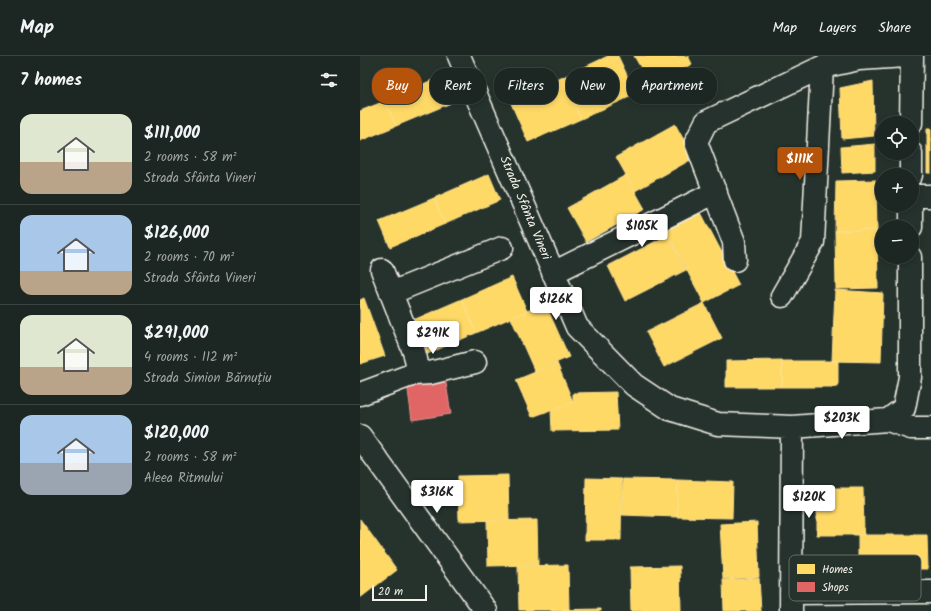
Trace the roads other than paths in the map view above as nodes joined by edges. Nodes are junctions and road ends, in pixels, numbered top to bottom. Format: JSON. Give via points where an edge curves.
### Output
{"nodes":[{"id":1,"x":459,"y":56,"type":"edge"},
{"id":2,"x":906,"y":56,"type":"edge"},
{"id":3,"x":912,"y":56,"type":"edge"},
{"id":4,"x":822,"y":67,"type":"junction"},
{"id":5,"x":911,"y":116,"type":"edge"},
{"id":6,"x":716,"y":192,"type":"junction"},
{"id":7,"x":919,"y":196,"type":"edge"},
{"id":8,"x":931,"y":196,"type":"edge"},
{"id":9,"x":502,"y":248,"type":"dead end"},
{"id":10,"x":735,"y":260,"type":"dead end"},
{"id":11,"x":910,"y":264,"type":"edge"},
{"id":12,"x":382,"y":270,"type":"dead end"},
{"id":13,"x":553,"y":273,"type":"junction"},
{"id":14,"x":391,"y":293,"type":"junction"},
{"id":15,"x":782,"y":296,"type":"dead end"},
{"id":16,"x":475,"y":362,"type":"dead end"},
{"id":17,"x":414,"y":374,"type":"junction"},
{"id":18,"x":360,"y":394,"type":"edge"},
{"id":19,"x":888,"y":420,"type":"junction"},
{"id":20,"x":792,"y":427,"type":"junction"},
{"id":21,"x":931,"y":428,"type":"edge"},
{"id":22,"x":360,"y":436,"type":"edge"},
{"id":23,"x":791,"y":555,"type":"edge"},
{"id":24,"x":931,"y":592,"type":"edge"},
{"id":25,"x":921,"y":593,"type":"edge"},
{"id":26,"x":805,"y":601,"type":"edge"},
{"id":27,"x":791,"y":602,"type":"edge"},
{"id":28,"x":486,"y":611,"type":"edge"}],
"edges":[{"from":1,"to":13,"type":"street","name":"Strada Sfânta Vineri"},
{"from":2,"to":4,"type":"street","via":[[859,59]]},
{"from":3,"to":5,"type":"street"},
{"from":4,"to":6,"type":"street","via":[[706,122],[696,142]]},
{"from":4,"to":15,"type":"street","via":[[813,242]]},
{"from":6,"to":10,"type":"street","via":[[734,242]]},
{"from":6,"to":13,"type":"street"},
{"from":7,"to":8,"type":"street"},
{"from":9,"to":14,"type":"street"},
{"from":11,"to":19,"type":"street","via":[[910,377],[904,408]]},
{"from":12,"to":14,"type":"street"},
{"from":13,"to":20,"type":"street","name":"Strada Sfânta Vineri","via":[[577,327],[634,385],[670,409],[718,424]]},
{"from":14,"to":17,"type":"street","via":[[417,360]]},
{"from":16,"to":17,"type":"street","via":[[430,373]]},
{"from":17,"to":18,"type":"street"},
{"from":19,"to":20,"type":"street","name":"Strada Sfânta Vineri"},
{"from":19,"to":21,"type":"street","via":[[911,428]]},
{"from":20,"to":23,"type":"street"},
{"from":22,"to":28,"type":"street"},
{"from":24,"to":25,"type":"street"},
{"from":26,"to":27,"type":"street"}]}
